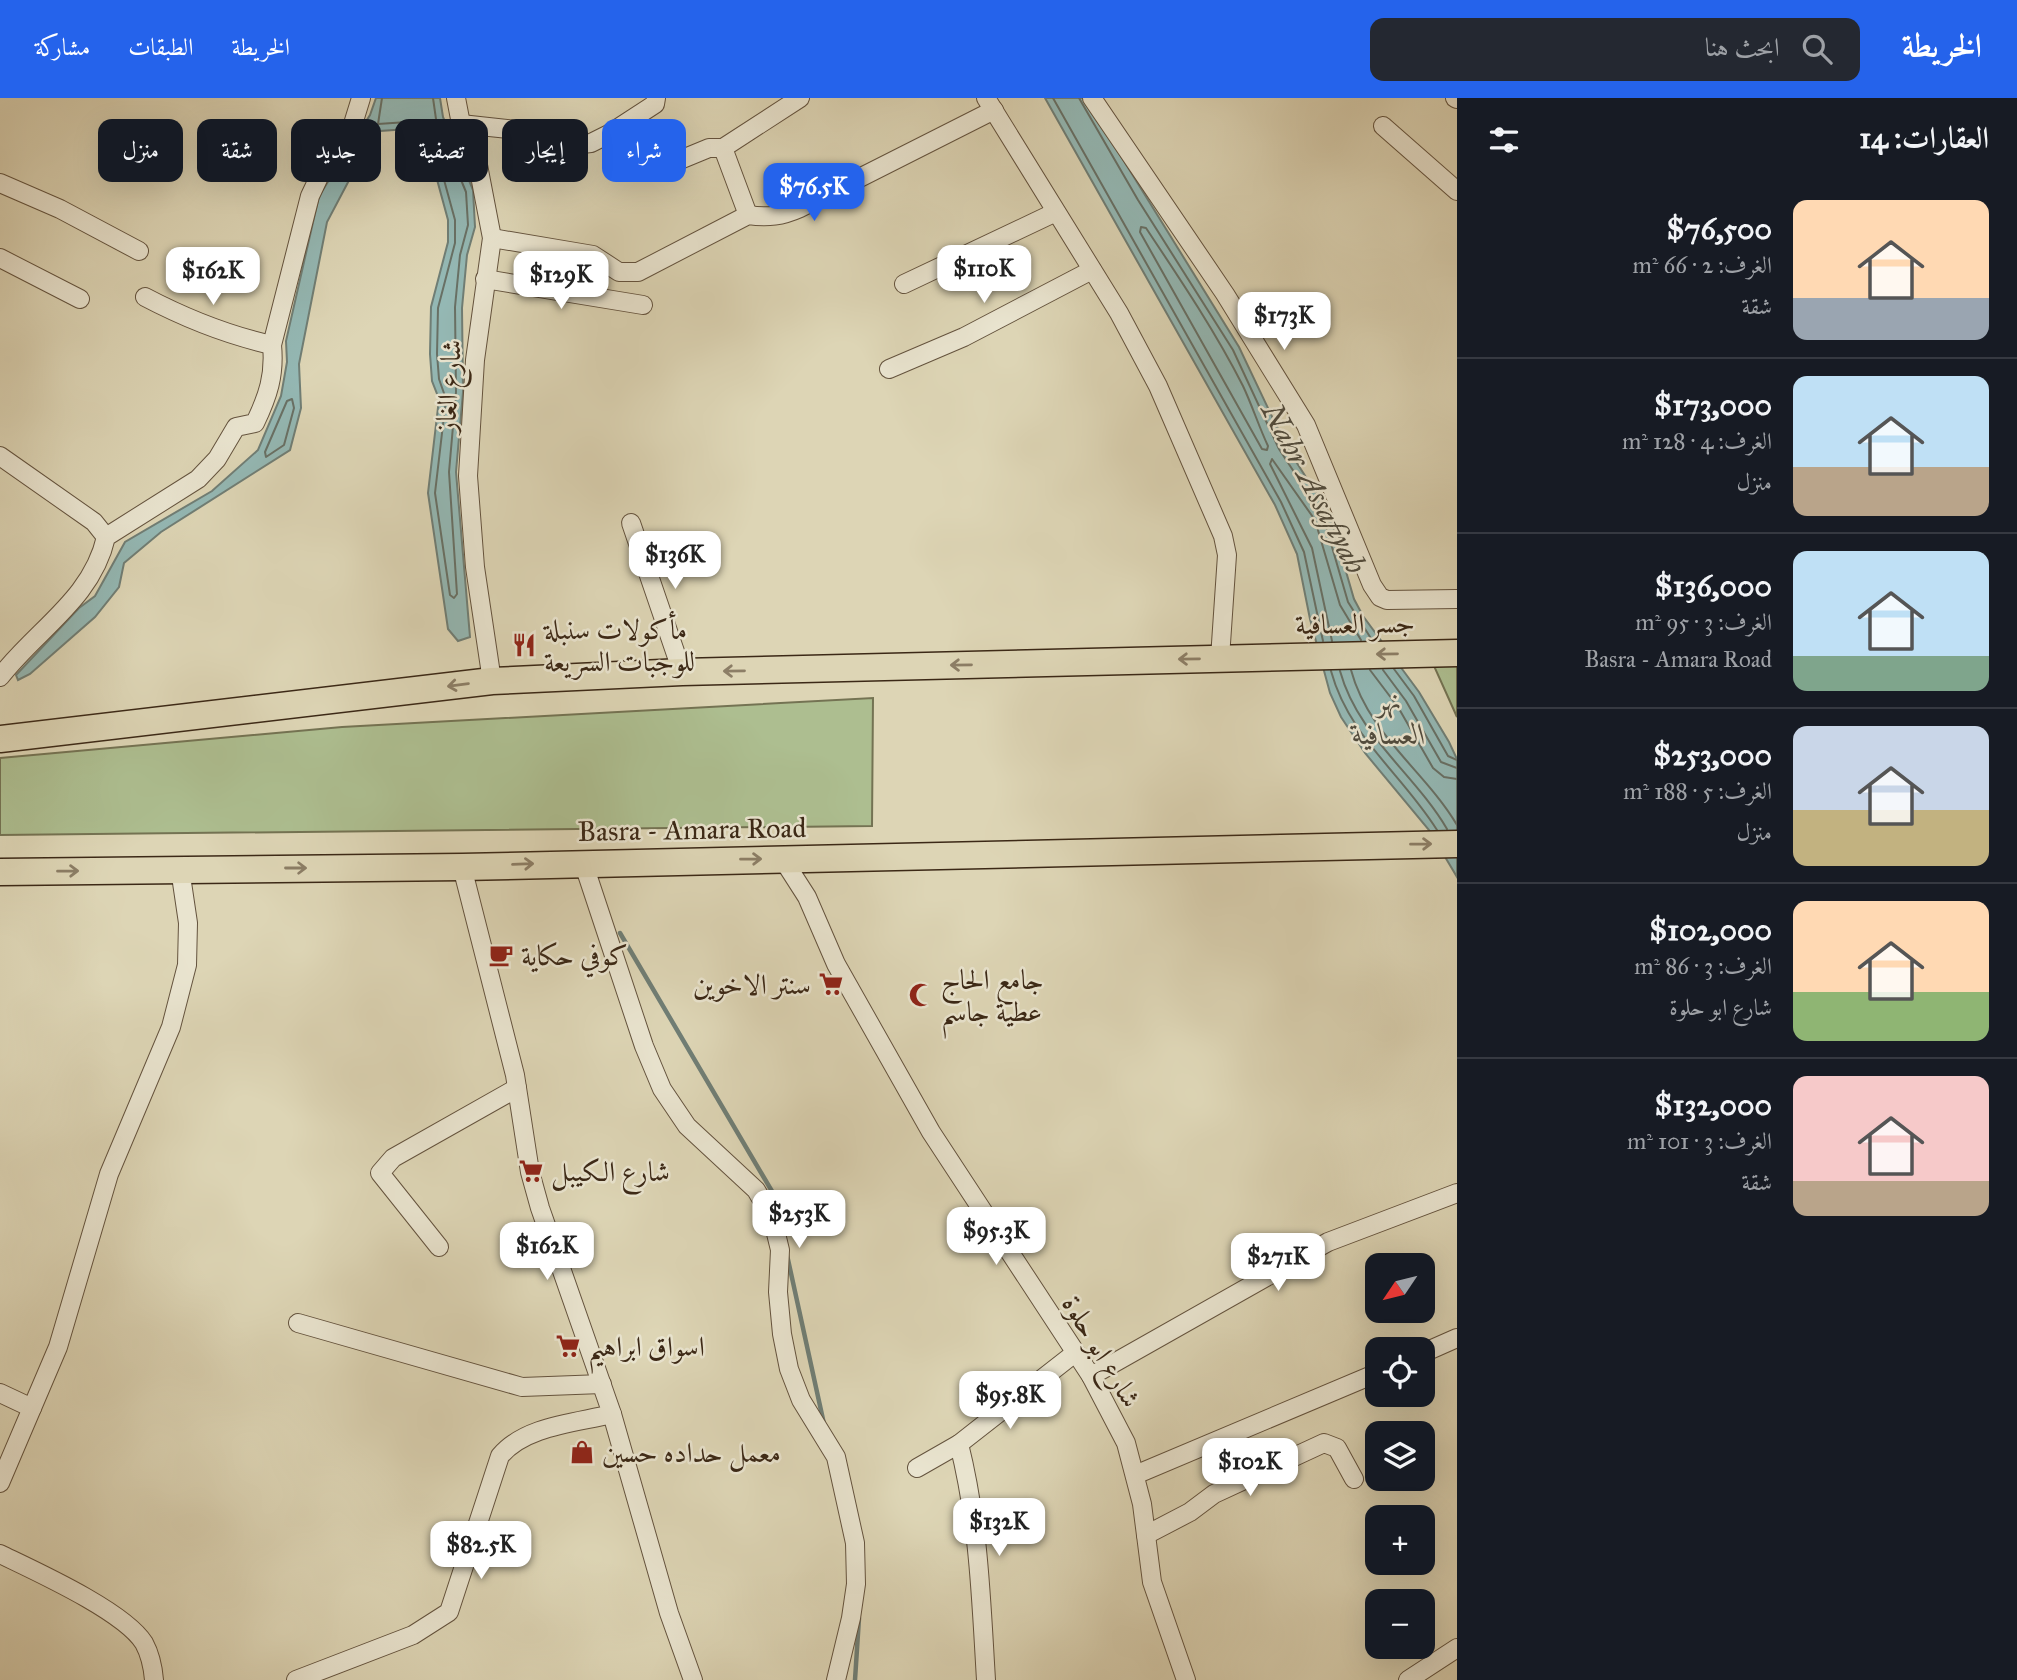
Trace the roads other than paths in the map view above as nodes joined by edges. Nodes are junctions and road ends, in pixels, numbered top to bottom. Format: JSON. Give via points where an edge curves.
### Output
{"nodes":[{"id":1,"x":361,"y":98,"type":"edge"},
{"id":2,"x":456,"y":98,"type":"edge"},
{"id":3,"x":656,"y":98,"type":"edge"},
{"id":4,"x":800,"y":98,"type":"edge"},
{"id":5,"x":1092,"y":98,"type":"edge"},
{"id":6,"x":990,"y":104,"type":"edge"},
{"id":7,"x":460,"y":119,"type":"edge"},
{"id":8,"x":1383,"y":126,"type":"dead end"},
{"id":9,"x":488,"y":127,"type":"edge"},
{"id":10,"x":723,"y":148,"type":"junction"},
{"id":11,"x":686,"y":157,"type":"edge"},
{"id":12,"x":481,"y":182,"type":"edge"},
{"id":13,"x":0,"y":183,"type":"edge"},
{"id":14,"x":1457,"y":191,"type":"edge"},
{"id":15,"x":1056,"y":212,"type":"junction"},
{"id":16,"x":748,"y":215,"type":"junction"},
{"id":17,"x":492,"y":238,"type":"junction"},
{"id":18,"x":139,"y":251,"type":"dead end"},
{"id":19,"x":0,"y":258,"type":"edge"},
{"id":20,"x":1092,"y":270,"type":"junction"},
{"id":21,"x":485,"y":279,"type":"junction"},
{"id":22,"x":904,"y":284,"type":"dead end"},
{"id":23,"x":145,"y":297,"type":"dead end"},
{"id":24,"x":80,"y":299,"type":"dead end"},
{"id":25,"x":643,"y":305,"type":"dead end"},
{"id":26,"x":272,"y":345,"type":"junction"},
{"id":27,"x":890,"y":369,"type":"dead end"},
{"id":28,"x":0,"y":456,"type":"edge"},
{"id":29,"x":631,"y":523,"type":"dead end"},
{"id":30,"x":106,"y":537,"type":"junction"},
{"id":31,"x":1457,"y":599,"type":"edge"},
{"id":32,"x":1456,"y":653,"type":"edge"},
{"id":33,"x":1220,"y":658,"type":"junction"},
{"id":34,"x":682,"y":672,"type":"junction"},
{"id":35,"x":0,"y":677,"type":"edge"},
{"id":36,"x":492,"y":681,"type":"junction"},
{"id":37,"x":0,"y":739,"type":"edge"},
{"id":38,"x":1457,"y":844,"type":"edge"},
{"id":39,"x":782,"y":858,"type":"junction"},
{"id":40,"x":583,"y":862,"type":"junction"},
{"id":41,"x":462,"y":867,"type":"junction"},
{"id":42,"x":180,"y":869,"type":"junction"},
{"id":43,"x":0,"y":872,"type":"edge"},
{"id":44,"x":517,"y":1088,"type":"junction"},
{"id":45,"x":1457,"y":1192,"type":"edge"},
{"id":46,"x":439,"y":1247,"type":"dead end"},
{"id":47,"x":298,"y":1323,"type":"dead end"},
{"id":48,"x":1457,"y":1338,"type":"edge"},
{"id":49,"x":1435,"y":1348,"type":"edge"},
{"id":50,"x":1075,"y":1353,"type":"junction"},
{"id":51,"x":1091,"y":1376,"type":"junction"},
{"id":52,"x":1365,"y":1378,"type":"edge"},
{"id":53,"x":602,"y":1384,"type":"junction"},
{"id":54,"x":0,"y":1393,"type":"edge"},
{"id":55,"x":32,"y":1408,"type":"junction"},
{"id":56,"x":612,"y":1414,"type":"junction"},
{"id":57,"x":959,"y":1444,"type":"junction"},
{"id":58,"x":918,"y":1468,"type":"dead end"},
{"id":59,"x":1135,"y":1475,"type":"junction"},
{"id":60,"x":1354,"y":1479,"type":"dead end"},
{"id":61,"x":0,"y":1483,"type":"edge"},
{"id":62,"x":1146,"y":1535,"type":"junction"},
{"id":63,"x":0,"y":1554,"type":"edge"},
{"id":64,"x":1457,"y":1648,"type":"edge"},
{"id":65,"x":1183,"y":1674,"type":"edge"},
{"id":66,"x":154,"y":1680,"type":"edge"},
{"id":67,"x":296,"y":1680,"type":"edge"},
{"id":68,"x":693,"y":1680,"type":"edge"},
{"id":69,"x":836,"y":1680,"type":"edge"},
{"id":70,"x":986,"y":1680,"type":"edge"},
{"id":71,"x":1165,"y":1680,"type":"edge"},
{"id":72,"x":1408,"y":1680,"type":"edge"}],
"edges":[{"from":1,"to":26,"type":"street","via":[[353,124],[327,160],[310,196]]},
{"from":2,"to":7,"type":"street","name":"شارع الغاز"},
{"from":3,"to":9,"type":"street","via":[[654,104],[591,143],[573,145],[534,132]]},
{"from":4,"to":10,"type":"street"},
{"from":5,"to":31,"type":"street","via":[[1225,294],[1306,425],[1371,585],[1387,600]]},
{"from":6,"to":15,"type":"street"},
{"from":6,"to":16,"type":"street","via":[[784,215]]},
{"from":8,"to":14,"type":"street"},
{"from":10,"to":11,"type":"street"},
{"from":10,"to":16,"type":"street"},
{"from":12,"to":17,"type":"street","name":"شارع الغاز"},
{"from":13,"to":18,"type":"street"},
{"from":15,"to":20,"type":"street"},
{"from":15,"to":22,"type":"street"},
{"from":16,"to":17,"type":"street","via":[[638,272],[618,272],[593,255]]},
{"from":17,"to":21,"type":"street","name":"شارع الغاز"},
{"from":19,"to":24,"type":"street"},
{"from":20,"to":27,"type":"street","via":[[964,337]]},
{"from":20,"to":33,"type":"street","via":[[1158,386],[1223,536],[1227,555]]},
{"from":21,"to":25,"type":"street"},
{"from":21,"to":36,"type":"street","name":"شارع الغاز","via":[[468,476],[475,567]]},
{"from":23,"to":26,"type":"street","via":[[181,316]]},
{"from":26,"to":30,"type":"street","via":[[269,394],[255,423],[236,427],[198,480]]},
{"from":28,"to":30,"type":"street","via":[[94,522]]},
{"from":29,"to":34,"type":"street"},
{"from":30,"to":35,"type":"street","via":[[101,560],[81,593]]},
{"from":32,"to":33,"type":"highway","name":"جسر العسافية","one_way":true},
{"from":33,"to":34,"type":"highway","one_way":true},
{"from":34,"to":36,"type":"highway"},
{"from":36,"to":37,"type":"highway","one_way":true},
{"from":39,"to":38,"type":"highway","name":"Basra - Amara Road","one_way":true},
{"from":40,"to":39,"type":"highway","name":"Basra - Amara Road","one_way":true},
{"from":39,"to":50,"type":"street","name":"شارع ابو حلوة","via":[[931,1132]]},
{"from":41,"to":40,"type":"highway","name":"Basra - Amara Road","one_way":true},
{"from":40,"to":69,"type":"street","via":[[662,1089],[687,1126],[756,1190],[772,1217],[780,1250],[778,1292],[789,1369],[801,1400],[836,1457],[855,1543],[856,1584]]},
{"from":42,"to":41,"type":"highway","name":"Basra - Amara Road","one_way":true},
{"from":41,"to":44,"type":"street"},
{"from":43,"to":42,"type":"highway","name":"Basra - Amara Road","one_way":true},
{"from":42,"to":55,"type":"street","via":[[188,923],[187,965],[171,1027],[108,1174],[58,1347]]},
{"from":44,"to":46,"type":"street","via":[[393,1158],[380,1173]]},
{"from":44,"to":53,"type":"street","via":[[540,1208]]},
{"from":45,"to":51,"type":"street","via":[[1328,1242]]},
{"from":47,"to":53,"type":"street","via":[[522,1387]]},
{"from":48,"to":49,"type":"street"},
{"from":50,"to":51,"type":"street","name":"شارع ابو حلوة"},
{"from":50,"to":57,"type":"street"},
{"from":51,"to":59,"type":"street","name":"شارع ابو حلوة","via":[[1126,1443]]},
{"from":52,"to":59,"type":"street"},
{"from":53,"to":56,"type":"street"},
{"from":54,"to":55,"type":"street"},
{"from":55,"to":61,"type":"street"},
{"from":56,"to":67,"type":"street","via":[[533,1433],[510,1444],[500,1456],[449,1612],[412,1635]]},
{"from":56,"to":68,"type":"street"},
{"from":57,"to":58,"type":"street"},
{"from":57,"to":70,"type":"street","via":[[973,1498],[979,1548]]},
{"from":59,"to":62,"type":"street","name":"شارع ابو حلوة"},
{"from":60,"to":62,"type":"street","via":[[1337,1448],[1324,1443],[1214,1494]]},
{"from":62,"to":65,"type":"street","name":"شارع ابو حلوة","via":[[1152,1582]]},
{"from":63,"to":66,"type":"street","via":[[123,1623],[144,1643]]},
{"from":64,"to":72,"type":"street"},
{"from":65,"to":71,"type":"street"}]}
